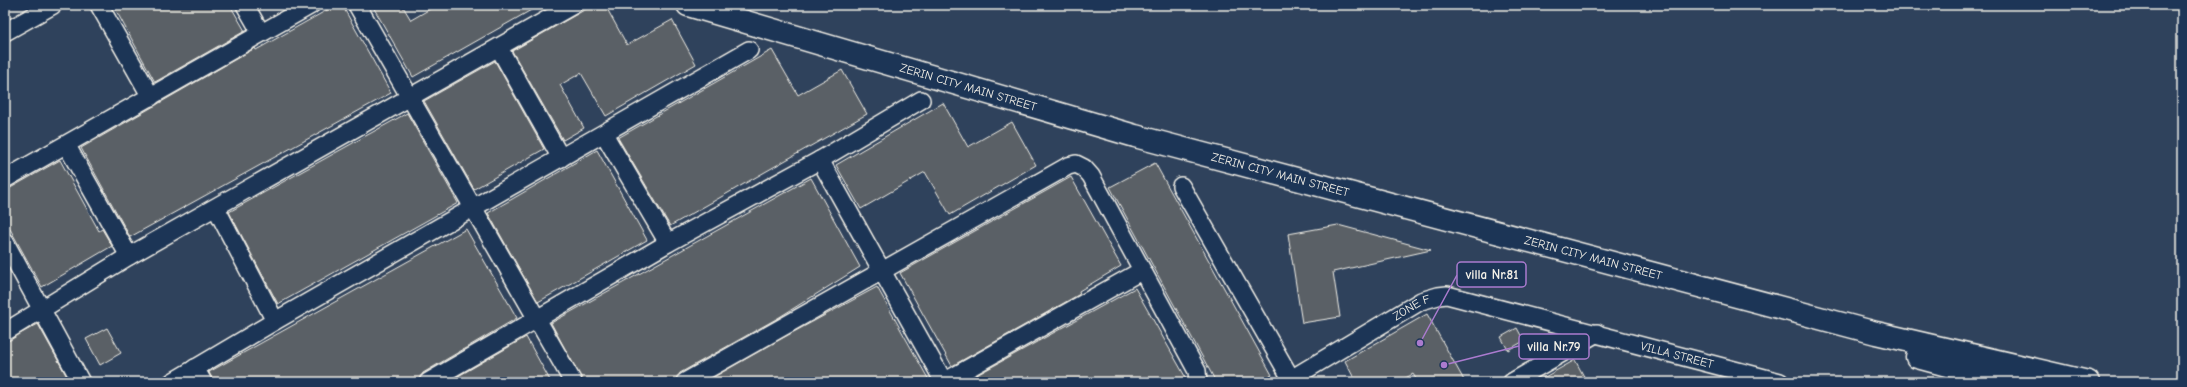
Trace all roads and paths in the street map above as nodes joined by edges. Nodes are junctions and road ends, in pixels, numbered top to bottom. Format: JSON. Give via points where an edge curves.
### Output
{"nodes":[{"id":1,"x":53,"y":5,"type":"edge"},
{"id":2,"x":99,"y":5,"type":"edge"},
{"id":3,"x":245,"y":5,"type":"edge"},
{"id":4,"x":311,"y":5,"type":"edge"},
{"id":5,"x":357,"y":5,"type":"edge"},
{"id":6,"x":573,"y":5,"type":"edge"},
{"id":7,"x":688,"y":5,"type":"edge"},
{"id":8,"x":5,"y":32,"type":"edge"},
{"id":9,"x":261,"y":33,"type":"junction"},
{"id":10,"x":499,"y":48,"type":"junction"},
{"id":11,"x":749,"y":50,"type":"dead end"},
{"id":12,"x":151,"y":96,"type":"junction"},
{"id":13,"x":411,"y":98,"type":"junction"},
{"id":14,"x":921,"y":100,"type":"dead end"},
{"id":15,"x":604,"y":134,"type":"junction"},
{"id":16,"x":67,"y":146,"type":"junction"},
{"id":17,"x":561,"y":158,"type":"junction"},
{"id":18,"x":820,"y":160,"type":"junction"},
{"id":19,"x":5,"y":179,"type":"edge"},
{"id":20,"x":1182,"y":186,"type":"dead end"},
{"id":21,"x":216,"y":208,"type":"junction"},
{"id":22,"x":474,"y":208,"type":"junction"},
{"id":23,"x":5,"y":242,"type":"edge"},
{"id":24,"x":668,"y":242,"type":"junction"},
{"id":25,"x":129,"y":256,"type":"junction"},
{"id":26,"x":1141,"y":271,"type":"junction"},
{"id":27,"x":881,"y":272,"type":"junction"},
{"id":28,"x":41,"y":312,"type":"junction"},
{"id":29,"x":537,"y":318,"type":"junction"},
{"id":30,"x":275,"y":321,"type":"junction"},
{"id":31,"x":5,"y":332,"type":"edge"},
{"id":32,"x":1597,"y":333,"type":"junction"},
{"id":33,"x":1876,"y":333,"type":"junction"},
{"id":34,"x":199,"y":375,"type":"edge"},
{"id":35,"x":1749,"y":379,"type":"edge"},
{"id":36,"x":1290,"y":381,"type":"edge"},
{"id":37,"x":81,"y":382,"type":"edge"},
{"id":38,"x":172,"y":382,"type":"edge"},
{"id":39,"x":428,"y":382,"type":"edge"},
{"id":40,"x":574,"y":382,"type":"edge"},
{"id":41,"x":685,"y":382,"type":"edge"},
{"id":42,"x":944,"y":382,"type":"edge"},
{"id":43,"x":1198,"y":382,"type":"edge"},
{"id":44,"x":1512,"y":382,"type":"edge"},
{"id":45,"x":1780,"y":382,"type":"edge"},
{"id":46,"x":2010,"y":382,"type":"edge"},
{"id":47,"x":2088,"y":382,"type":"edge"}],
"edges":[{"from":1,"to":8,"type":"street"},
{"from":2,"to":12,"type":"street"},
{"from":3,"to":9,"type":"street"},
{"from":4,"to":9,"type":"street"},
{"from":5,"to":13,"type":"street"},
{"from":6,"to":10,"type":"street"},
{"from":7,"to":33,"type":"street","name":"ZERIN CITY MAIN STREET","via":[[1135,136]]},
{"from":9,"to":12,"type":"street"},
{"from":10,"to":13,"type":"street"},
{"from":10,"to":17,"type":"street"},
{"from":11,"to":15,"type":"street"},
{"from":12,"to":16,"type":"street"},
{"from":13,"to":21,"type":"street"},
{"from":13,"to":22,"type":"street"},
{"from":14,"to":18,"type":"street"},
{"from":15,"to":17,"type":"street"},
{"from":15,"to":24,"type":"street"},
{"from":16,"to":19,"type":"street"},
{"from":16,"to":25,"type":"street"},
{"from":17,"to":22,"type":"street"},
{"from":18,"to":24,"type":"street"},
{"from":18,"to":27,"type":"street"},
{"from":20,"to":36,"type":"street"},
{"from":21,"to":25,"type":"street"},
{"from":21,"to":30,"type":"street"},
{"from":22,"to":29,"type":"street"},
{"from":22,"to":30,"type":"street"},
{"from":23,"to":28,"type":"street"},
{"from":24,"to":29,"type":"street"},
{"from":25,"to":28,"type":"street"},
{"from":26,"to":27,"type":"street","via":[[1091,176],[1076,164],[1068,166]]},
{"from":26,"to":42,"type":"street"},
{"from":26,"to":43,"type":"street","via":[[1197,371]]},
{"from":27,"to":41,"type":"street"},
{"from":27,"to":42,"type":"street"},
{"from":28,"to":31,"type":"street"},
{"from":28,"to":37,"type":"street"},
{"from":29,"to":39,"type":"street"},
{"from":29,"to":40,"type":"street"},
{"from":30,"to":34,"type":"street"},
{"from":32,"to":35,"type":"street","name":"VILLA STREET"},
{"from":32,"to":36,"type":"street","name":"ZONE F","via":[[1455,296],[1438,296],[1421,301]]},
{"from":32,"to":44,"type":"street"},
{"from":33,"to":46,"type":"street","name":"ZERIN CITY MAIN STREET","via":[[1917,357]]},
{"from":33,"to":47,"type":"street","name":"ZERIN CITY MAIN STREET"},
{"from":34,"to":38,"type":"street"},
{"from":35,"to":45,"type":"street","name":"VILLA STREET"}]}
